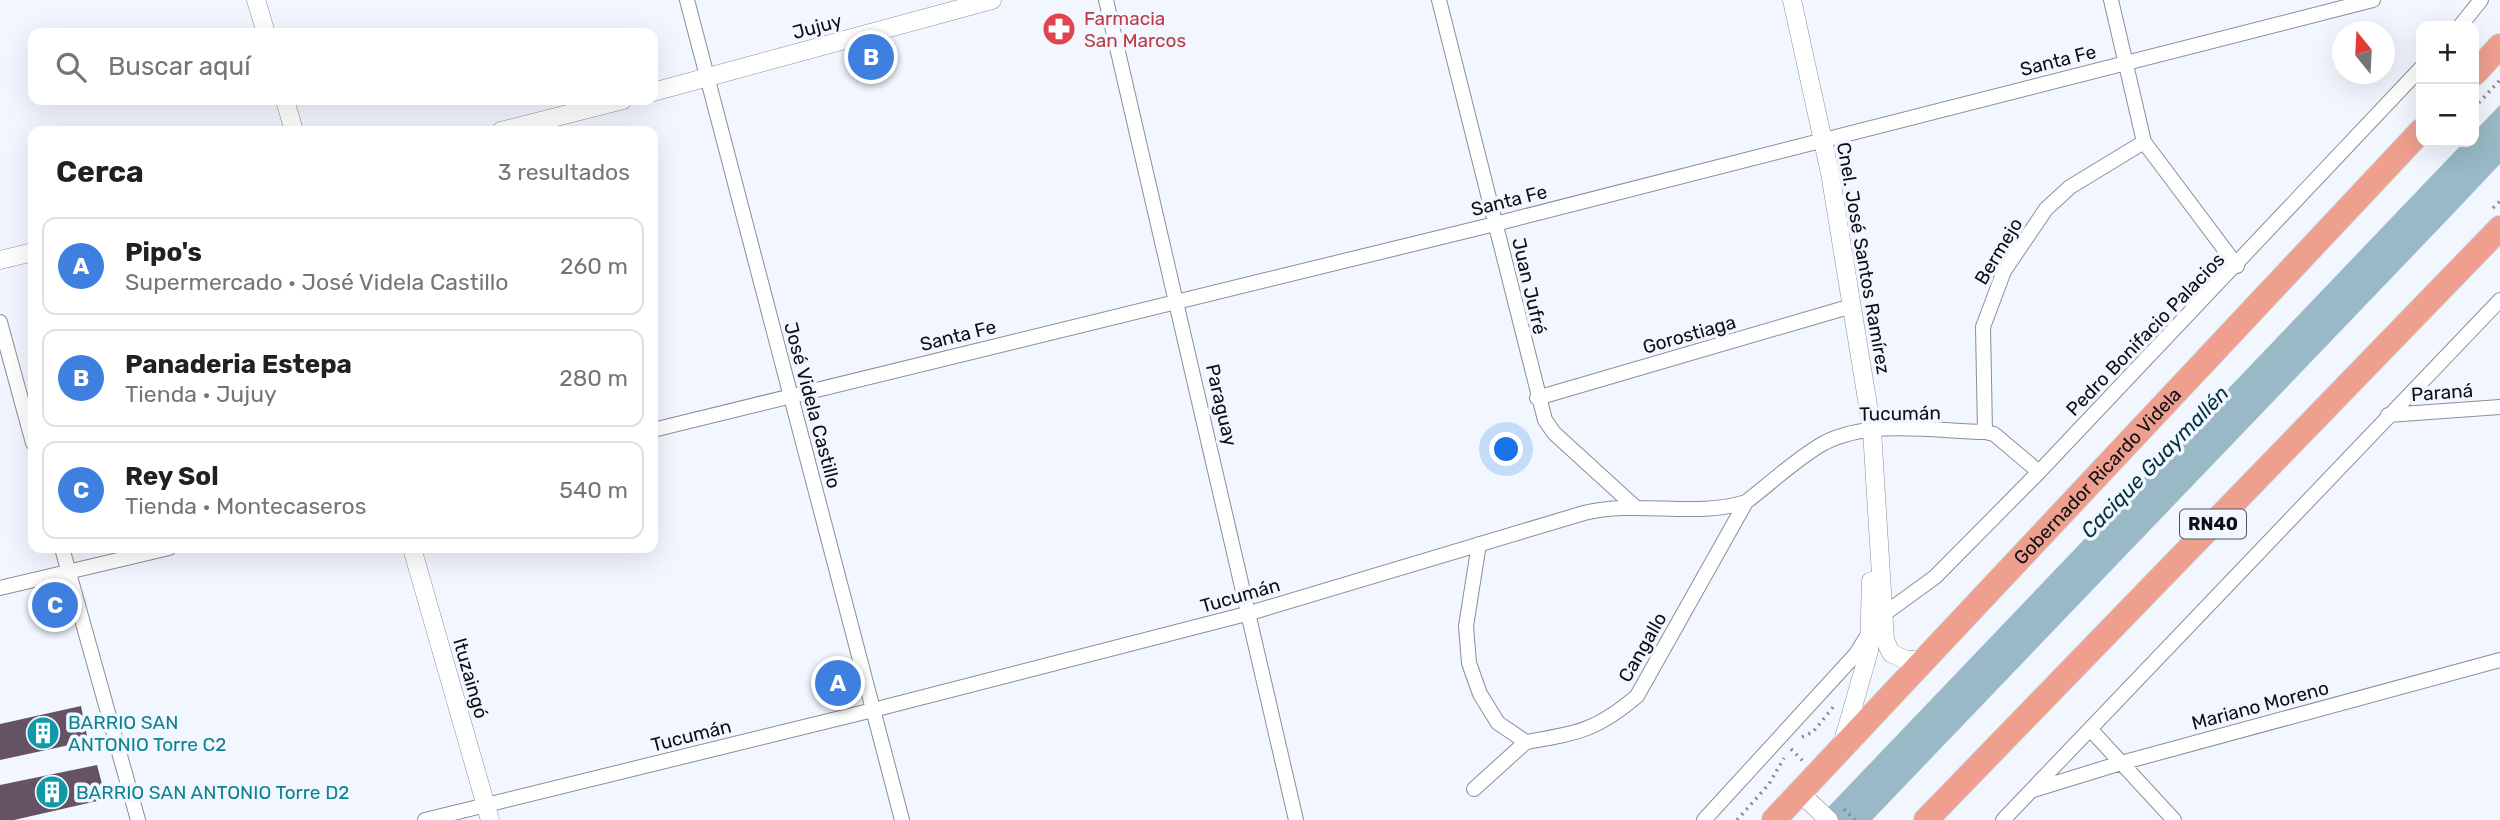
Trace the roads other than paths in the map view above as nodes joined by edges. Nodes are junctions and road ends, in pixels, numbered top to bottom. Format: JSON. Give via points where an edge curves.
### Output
{"nodes":[{"id":1,"x":256,"y":0,"type":"edge"},
{"id":2,"x":687,"y":0,"type":"edge"},
{"id":3,"x":992,"y":0,"type":"edge"},
{"id":4,"x":1106,"y":0,"type":"edge"},
{"id":5,"x":1439,"y":0,"type":"edge"},
{"id":6,"x":1792,"y":0,"type":"edge"},
{"id":7,"x":2111,"y":0,"type":"edge"},
{"id":8,"x":2373,"y":0,"type":"edge"},
{"id":9,"x":2482,"y":0,"type":"edge"},
{"id":10,"x":2464,"y":21,"type":"edge"},
{"id":11,"x":264,"y":28,"type":"edge"},
{"id":12,"x":2500,"y":46,"type":"edge"},
{"id":13,"x":2124,"y":63,"type":"junction"},
{"id":14,"x":2479,"y":69,"type":"edge"},
{"id":15,"x":2416,"y":73,"type":"edge"},
{"id":16,"x":707,"y":78,"type":"junction"},
{"id":17,"x":658,"y":91,"type":"edge"},
{"id":18,"x":286,"y":105,"type":"edge"},
{"id":19,"x":603,"y":105,"type":"edge"},
{"id":20,"x":293,"y":126,"type":"edge"},
{"id":21,"x":520,"y":126,"type":"edge"},
{"id":22,"x":2416,"y":136,"type":"edge"},
{"id":23,"x":1823,"y":139,"type":"junction"},
{"id":24,"x":2144,"y":142,"type":"junction"},
{"id":25,"x":1495,"y":224,"type":"junction"},
{"id":26,"x":2500,"y":228,"type":"edge"},
{"id":27,"x":28,"y":253,"type":"edge"},
{"id":28,"x":0,"y":260,"type":"edge"},
{"id":29,"x":2237,"y":266,"type":"junction"},
{"id":30,"x":2500,"y":300,"type":"edge"},
{"id":31,"x":1178,"y":301,"type":"junction"},
{"id":32,"x":1852,"y":306,"type":"junction"},
{"id":33,"x":0,"y":322,"type":"edge"},
{"id":34,"x":791,"y":396,"type":"junction"},
{"id":35,"x":1537,"y":398,"type":"junction"},
{"id":36,"x":2500,"y":407,"type":"edge"},
{"id":37,"x":2388,"y":415,"type":"junction"},
{"id":38,"x":28,"y":425,"type":"edge"},
{"id":39,"x":658,"y":429,"type":"edge"},
{"id":40,"x":1872,"y":430,"type":"junction"},
{"id":41,"x":1985,"y":432,"type":"junction"},
{"id":42,"x":2039,"y":472,"type":"junction"},
{"id":43,"x":1746,"y":502,"type":"junction"},
{"id":44,"x":1634,"y":506,"type":"junction"},
{"id":45,"x":1877,"y":526,"type":"junction"},
{"id":46,"x":1479,"y":544,"type":"junction"},
{"id":47,"x":63,"y":553,"type":"edge"},
{"id":48,"x":148,"y":553,"type":"edge"},
{"id":49,"x":413,"y":553,"type":"edge"},
{"id":50,"x":69,"y":572,"type":"junction"},
{"id":51,"x":0,"y":588,"type":"edge"},
{"id":52,"x":1250,"y":613,"type":"junction"},
{"id":53,"x":1884,"y":614,"type":"junction"},
{"id":54,"x":1872,"y":629,"type":"junction"},
{"id":55,"x":1926,"y":659,"type":"junction"},
{"id":56,"x":2500,"y":660,"type":"edge"},
{"id":57,"x":873,"y":710,"type":"junction"},
{"id":58,"x":2091,"y":730,"type":"junction"},
{"id":59,"x":1526,"y":742,"type":"junction"},
{"id":60,"x":1842,"y":747,"type":"junction"},
{"id":61,"x":2121,"y":763,"type":"junction"},
{"id":62,"x":1474,"y":789,"type":"dead end"},
{"id":63,"x":2031,"y":791,"type":"junction"},
{"id":64,"x":1800,"y":793,"type":"junction"},
{"id":65,"x":487,"y":812,"type":"edge"},
{"id":66,"x":1826,"y":817,"type":"edge"},
{"id":67,"x":138,"y":820,"type":"edge"},
{"id":68,"x":425,"y":820,"type":"edge"},
{"id":69,"x":902,"y":820,"type":"edge"},
{"id":70,"x":1296,"y":820,"type":"edge"},
{"id":71,"x":1703,"y":820,"type":"edge"},
{"id":72,"x":1774,"y":820,"type":"edge"},
{"id":73,"x":1927,"y":820,"type":"edge"},
{"id":74,"x":2003,"y":820,"type":"edge"},
{"id":75,"x":2174,"y":820,"type":"edge"}],
"edges":[{"from":1,"to":11,"type":"street"},
{"from":2,"to":16,"type":"street","name":"José Videla Castillo"},
{"from":3,"to":16,"type":"street","name":"Jujuy"},
{"from":4,"to":31,"type":"street","name":"Paraguay"},
{"from":5,"to":25,"type":"street","name":"Juan Jufré"},
{"from":6,"to":23,"type":"street","name":"Cnel. José Santos Ramírez"},
{"from":7,"to":13,"type":"street"},
{"from":8,"to":13,"type":"street","name":"Santa Fe"},
{"from":9,"to":10,"type":"street"},
{"from":12,"to":14,"type":"highway"},
{"from":13,"to":23,"type":"street","name":"Santa Fe"},
{"from":13,"to":24,"type":"street"},
{"from":15,"to":29,"type":"street","name":"Pedro Bonifacio Palacios"},
{"from":16,"to":17,"type":"street","name":"Jujuy"},
{"from":16,"to":34,"type":"street","name":"José Videla Castillo"},
{"from":18,"to":20,"type":"street"},
{"from":19,"to":21,"type":"street"},
{"from":22,"to":55,"type":"highway","name":"Gobernador Ricardo Videla"},
{"from":23,"to":25,"type":"street","name":"Santa Fe"},
{"from":23,"to":32,"type":"street","name":"Cnel. José Santos Ramírez"},
{"from":24,"to":29,"type":"street"},
{"from":24,"to":41,"type":"street","name":"Bermejo","via":[[2070,187],[2046,209],[2004,271],[1983,327]]},
{"from":25,"to":31,"type":"street","name":"Santa Fe"},
{"from":25,"to":35,"type":"street","name":"Juan Jufré"},
{"from":26,"to":73,"type":"highway","number":"RN40"},
{"from":27,"to":28,"type":"street"},
{"from":29,"to":42,"type":"street","name":"Pedro Bonifacio Palacios"},
{"from":30,"to":37,"type":"street"},
{"from":31,"to":34,"type":"street","name":"Santa Fe"},
{"from":31,"to":52,"type":"street","name":"Paraguay"},
{"from":32,"to":35,"type":"street","name":"Gorostiaga"},
{"from":32,"to":40,"type":"street","name":"Cnel. José Santos Ramírez"},
{"from":33,"to":38,"type":"street"},
{"from":34,"to":39,"type":"street","name":"Santa Fe"},
{"from":34,"to":57,"type":"street","name":"José Videla Castillo"},
{"from":35,"to":44,"type":"street","name":"Juan Jufré","via":[[1554,433]]},
{"from":36,"to":37,"type":"street","name":"Paraná"},
{"from":37,"to":58,"type":"street"},
{"from":40,"to":41,"type":"street","name":"Tucumán"},
{"from":40,"to":43,"type":"street","name":"Tucumán","via":[[1823,444]]},
{"from":40,"to":45,"type":"street","name":"Cnel. José Santos Ramírez"},
{"from":41,"to":42,"type":"street"},
{"from":42,"to":53,"type":"street","name":"Pedro Bonifacio Palacios","via":[[1928,583]]},
{"from":43,"to":44,"type":"street","name":"Tucumán","via":[[1718,508]]},
{"from":43,"to":59,"type":"street","name":"Cangallo","via":[[1637,696],[1612,718],[1582,733]]},
{"from":44,"to":46,"type":"street","name":"Tucumán","via":[[1584,513]]},
{"from":45,"to":53,"type":"street","name":"Cnel. José Santos Ramírez"},
{"from":45,"to":54,"type":"street","name":"Cnel. José Santos Ramírez","via":[[1871,536]]},
{"from":46,"to":52,"type":"street","name":"Tucumán"},
{"from":46,"to":59,"type":"street","via":[[1466,626],[1469,663],[1480,694],[1498,723]]},
{"from":47,"to":50,"type":"street"},
{"from":48,"to":50,"type":"street"},
{"from":49,"to":65,"type":"street","name":"Ituzaingó"},
{"from":50,"to":51,"type":"street"},
{"from":50,"to":67,"type":"street"},
{"from":52,"to":57,"type":"street","name":"Tucumán"},
{"from":52,"to":70,"type":"street","name":"Paraguay"},
{"from":53,"to":55,"type":"street","name":"Cnel. José Santos Ramírez","via":[[1885,640],[1891,653],[1906,660]]},
{"from":54,"to":60,"type":"street","name":"Cnel. José Santos Ramírez"},
{"from":54,"to":71,"type":"street","via":[[1856,654]]},
{"from":55,"to":60,"type":"highway","name":"Gobernador Ricardo Videla"},
{"from":56,"to":61,"type":"street","name":"Mariano Moreno"},
{"from":57,"to":65,"type":"street","name":"Tucumán"},
{"from":57,"to":69,"type":"street","name":"José Videla Castillo"},
{"from":58,"to":61,"type":"street"},
{"from":58,"to":63,"type":"street"},
{"from":59,"to":62,"type":"street"},
{"from":60,"to":64,"type":"highway","name":"Gobernador Ricardo Videla"},
{"from":61,"to":63,"type":"street","name":"Mariano Moreno"},
{"from":61,"to":75,"type":"street"},
{"from":63,"to":74,"type":"street"},
{"from":64,"to":66,"type":"street"},
{"from":64,"to":72,"type":"highway","name":"Gobernador Ricardo Videla"},
{"from":65,"to":68,"type":"street","name":"Tucumán"}]}
